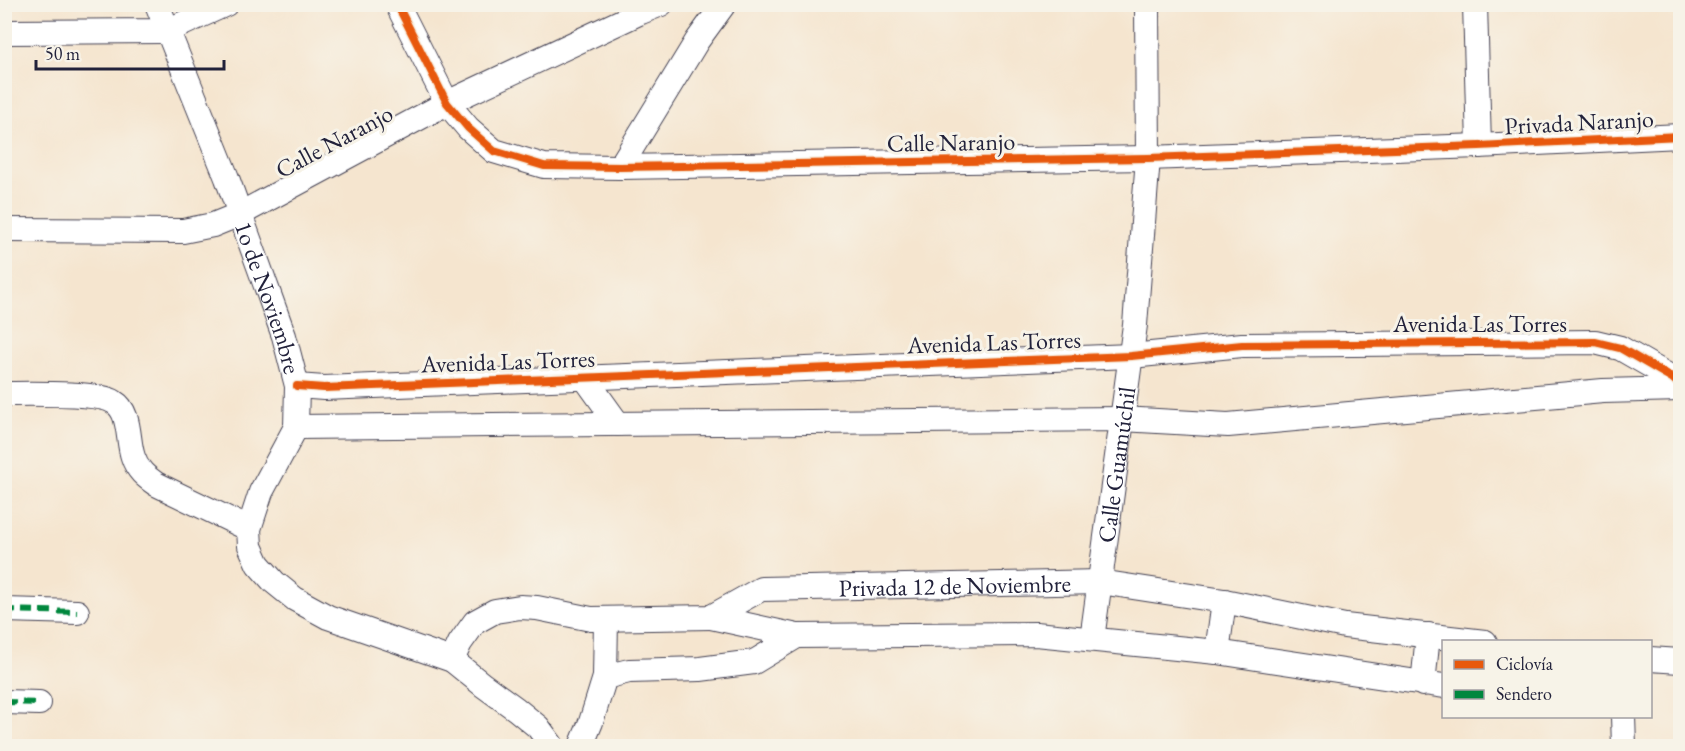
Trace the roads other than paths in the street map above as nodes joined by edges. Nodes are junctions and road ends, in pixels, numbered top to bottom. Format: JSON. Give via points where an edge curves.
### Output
{"nodes":[{"id":1,"x":157,"y":4,"type":"edge"},
{"id":2,"x":226,"y":4,"type":"edge"},
{"id":3,"x":397,"y":4,"type":"edge"},
{"id":4,"x":661,"y":4,"type":"edge"},
{"id":5,"x":724,"y":4,"type":"edge"},
{"id":6,"x":1147,"y":4,"type":"edge"},
{"id":7,"x":1475,"y":4,"type":"edge"},
{"id":8,"x":167,"y":31,"type":"junction"},
{"id":9,"x":4,"y":32,"type":"edge"},
{"id":10,"x":447,"y":103,"type":"junction"},
{"id":11,"x":1680,"y":136,"type":"edge"},
{"id":12,"x":1479,"y":146,"type":"junction"},
{"id":13,"x":1148,"y":158,"type":"junction"},
{"id":14,"x":620,"y":167,"type":"junction"},
{"id":15,"x":240,"y":214,"type":"junction"},
{"id":16,"x":4,"y":230,"type":"edge"},
{"id":17,"x":1131,"y":356,"type":"junction"},
{"id":18,"x":585,"y":378,"type":"junction"},
{"id":19,"x":297,"y":386,"type":"junction"},
{"id":20,"x":1680,"y":387,"type":"edge"},
{"id":21,"x":4,"y":394,"type":"edge"},
{"id":22,"x":1122,"y":419,"type":"junction"},
{"id":23,"x":618,"y":424,"type":"junction"},
{"id":24,"x":296,"y":427,"type":"junction"},
{"id":25,"x":249,"y":529,"type":"junction"},
{"id":26,"x":1100,"y":582,"type":"junction"},
{"id":27,"x":1224,"y":601,"type":"junction"},
{"id":28,"x":4,"y":610,"type":"edge"},
{"id":29,"x":77,"y":612,"type":"dead end"},
{"id":30,"x":711,"y":617,"type":"junction"},
{"id":31,"x":606,"y":619,"type":"junction"},
{"id":32,"x":1428,"y":635,"type":"junction"},
{"id":33,"x":797,"y":636,"type":"junction"},
{"id":34,"x":1092,"y":639,"type":"junction"},
{"id":35,"x":1469,"y":640,"type":"edge"},
{"id":36,"x":1217,"y":652,"type":"junction"},
{"id":37,"x":452,"y":660,"type":"junction"},
{"id":38,"x":605,"y":676,"type":"junction"},
{"id":39,"x":1433,"y":685,"type":"edge"},
{"id":40,"x":4,"y":702,"type":"edge"},
{"id":41,"x":39,"y":703,"type":"dead end"},
{"id":42,"x":1623,"y":718,"type":"edge"},
{"id":43,"x":552,"y":747,"type":"edge"},
{"id":44,"x":581,"y":747,"type":"edge"},
{"id":45,"x":1623,"y":747,"type":"edge"}],
"edges":[{"from":1,"to":8,"type":"street","name":"1o de Noviembre"},
{"from":2,"to":8,"type":"street"},
{"from":3,"to":10,"type":"street"},
{"from":4,"to":10,"type":"street","name":"Calle Naranjo"},
{"from":5,"to":14,"type":"street"},
{"from":6,"to":13,"type":"street","name":"Calle Guamúchil"},
{"from":7,"to":12,"type":"street"},
{"from":8,"to":9,"type":"street"},
{"from":8,"to":15,"type":"street","name":"1o de Noviembre"},
{"from":10,"to":14,"type":"street","name":"Calle Naranjo","via":[[494,151],[544,166]]},
{"from":10,"to":15,"type":"street","name":"Calle Naranjo"},
{"from":11,"to":12,"type":"street","name":"Privada Naranjo"},
{"from":12,"to":13,"type":"street","name":"Calle Naranjo"},
{"from":13,"to":14,"type":"street","name":"Calle Naranjo"},
{"from":13,"to":17,"type":"street","name":"Calle Guamúchil"},
{"from":15,"to":16,"type":"street","name":"Calle Naranjo","via":[[183,231]]},
{"from":15,"to":19,"type":"street","name":"1o de Noviembre","via":[[284,336]]},
{"from":17,"to":18,"type":"street","name":"Avenida Las Torres"},
{"from":17,"to":20,"type":"street","name":"Avenida Las Torres","via":[[1242,345],[1595,342],[1620,348],[1672,378]]},
{"from":17,"to":22,"type":"street","name":"Calle Guamúchil"},
{"from":18,"to":19,"type":"street","name":"Avenida Las Torres"},
{"from":18,"to":23,"type":"street"},
{"from":19,"to":24,"type":"street","name":"1o de Noviembre"},
{"from":20,"to":22,"type":"street","name":"Avenida Las Torres","via":[[1228,425]]},
{"from":21,"to":25,"type":"street","via":[[91,396],[114,401],[124,412],[133,458],[143,475]]},
{"from":22,"to":23,"type":"street","name":"Avenida Las Torres"},
{"from":22,"to":26,"type":"street","name":"Calle Guamúchil"},
{"from":23,"to":24,"type":"street","name":"Avenida Las Torres"},
{"from":24,"to":25,"type":"street","name":"1o de Noviembre","via":[[261,492]]},
{"from":25,"to":37,"type":"street","via":[[250,546],[258,564],[295,599],[328,617]]},
{"from":26,"to":27,"type":"street","name":"Privada 12 de Noviembre"},
{"from":26,"to":30,"type":"street","name":"Privada 12 de Noviembre","via":[[761,589]]},
{"from":26,"to":34,"type":"street","name":"Calle Guamúchil"},
{"from":27,"to":32,"type":"street","name":"Privada 12 de Noviembre","via":[[1345,627]]},
{"from":27,"to":36,"type":"street"},
{"from":28,"to":29,"type":"street"},
{"from":30,"to":31,"type":"street","name":"Privada 12 de Noviembre"},
{"from":30,"to":33,"type":"street","name":"Privada 12 de Noviembre"},
{"from":31,"to":37,"type":"street","name":"Privada 12 de Noviembre","via":[[537,608],[495,611],[475,622]]},
{"from":31,"to":38,"type":"street"},
{"from":32,"to":35,"type":"street","name":"Privada 12 de Noviembre"},
{"from":32,"to":39,"type":"street"},
{"from":33,"to":34,"type":"street","name":"Privada 12 de Noviembre","via":[[1036,634]]},
{"from":33,"to":38,"type":"street","via":[[754,662]]},
{"from":34,"to":36,"type":"street","name":"Privada 12 de Noviembre"},
{"from":36,"to":39,"type":"street","name":"Privada 12 de Noviembre"},
{"from":37,"to":43,"type":"street","via":[[538,727]]},
{"from":38,"to":44,"type":"street"},
{"from":40,"to":41,"type":"street"},
{"from":42,"to":45,"type":"street"}]}
